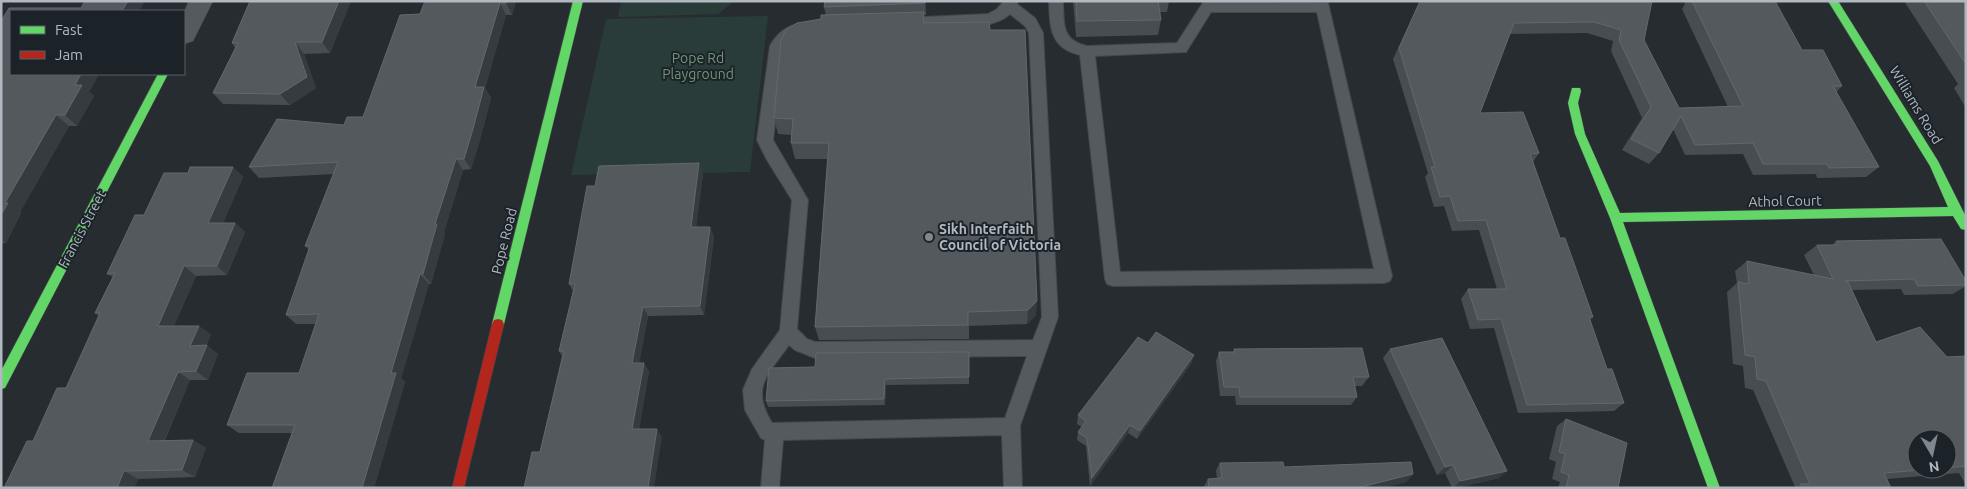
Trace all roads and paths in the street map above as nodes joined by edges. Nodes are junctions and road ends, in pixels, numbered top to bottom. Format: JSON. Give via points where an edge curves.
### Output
{"nodes":[{"id":1,"x":201,"y":1,"type":"edge"},
{"id":2,"x":578,"y":1,"type":"edge"},
{"id":3,"x":1056,"y":1,"type":"edge"},
{"id":4,"x":1833,"y":1,"type":"edge"},
{"id":5,"x":1010,"y":3,"type":"edge"},
{"id":6,"x":1209,"y":4,"type":"edge"},
{"id":7,"x":889,"y":23,"type":"edge"},
{"id":8,"x":810,"y":26,"type":"edge"},
{"id":9,"x":185,"y":33,"type":"edge"},
{"id":10,"x":1087,"y":51,"type":"junction"},
{"id":11,"x":162,"y":75,"type":"edge"},
{"id":12,"x":1576,"y":91,"type":"dead end"},
{"id":13,"x":1955,"y":211,"type":"junction"},
{"id":14,"x":1616,"y":218,"type":"junction"},
{"id":15,"x":1966,"y":227,"type":"edge"},
{"id":16,"x":788,"y":332,"type":"junction"},
{"id":17,"x":1040,"y":348,"type":"junction"},
{"id":18,"x":1,"y":384,"type":"edge"},
{"id":19,"x":1011,"y":426,"type":"junction"},
{"id":20,"x":775,"y":432,"type":"junction"},
{"id":21,"x":458,"y":488,"type":"edge"},
{"id":22,"x":770,"y":488,"type":"edge"},
{"id":23,"x":1013,"y":488,"type":"edge"},
{"id":24,"x":1714,"y":488,"type":"edge"}],
"edges":[{"from":1,"to":9,"type":"street"},
{"from":2,"to":21,"type":"street","name":"Pope Road"},
{"from":3,"to":10,"type":"lane","via":[[1059,36],[1065,44]]},
{"from":4,"to":13,"type":"street","name":"Williams Road","via":[[1908,120]]},
{"from":5,"to":7,"type":"lane","via":[[994,18]]},
{"from":5,"to":17,"type":"lane","via":[[1030,22],[1036,33],[1050,317]]},
{"from":6,"to":10,"type":"lane","via":[[1181,48]]},
{"from":6,"to":10,"type":"lane","via":[[1323,7],[1384,276],[1113,279]]},
{"from":8,"to":16,"type":"lane","via":[[784,37],[777,46],[765,140],[770,154],[795,186],[800,200]]},
{"from":11,"to":18,"type":"street","name":"Francis Street"},
{"from":12,"to":14,"type":"street","via":[[1573,103],[1580,134]]},
{"from":13,"to":14,"type":"street","name":"Athol Court"},
{"from":13,"to":15,"type":"street","name":"Williams Road"},
{"from":14,"to":24,"type":"street"},
{"from":16,"to":17,"type":"lane","via":[[801,344],[815,350]]},
{"from":16,"to":20,"type":"lane","via":[[758,375],[752,390],[754,410],[768,432]]},
{"from":17,"to":19,"type":"lane"},
{"from":19,"to":20,"type":"lane"},
{"from":19,"to":23,"type":"lane"},
{"from":20,"to":22,"type":"lane"}]}
